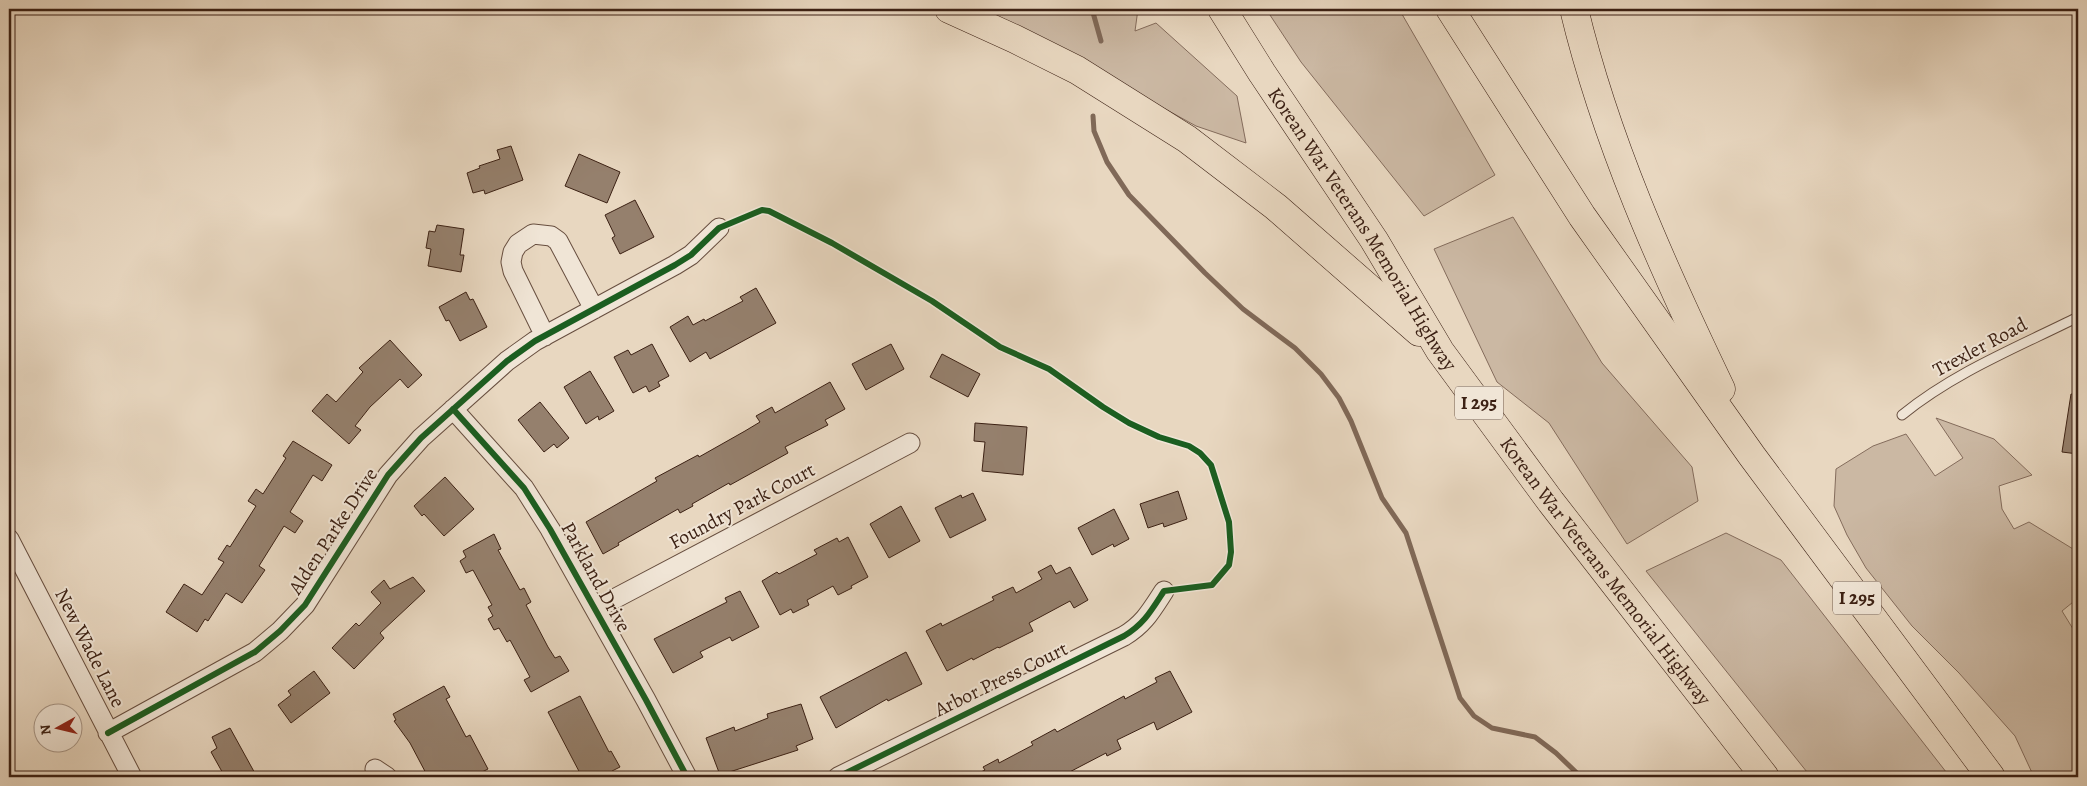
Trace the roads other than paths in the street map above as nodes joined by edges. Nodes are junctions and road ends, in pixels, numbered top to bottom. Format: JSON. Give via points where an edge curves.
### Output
{"nodes":[{"id":1,"x":950,"y":9,"type":"edge"},
{"id":2,"x":1222,"y":9,"type":"edge"},
{"id":3,"x":1450,"y":9,"type":"edge"},
{"id":4,"x":1574,"y":9,"type":"edge"},
{"id":5,"x":719,"y":228,"type":"dead end"},
{"id":6,"x":594,"y":308,"type":"junction"},
{"id":7,"x":2078,"y":317,"type":"edge"},
{"id":8,"x":545,"y":336,"type":"junction"},
{"id":9,"x":1440,"y":351,"type":"junction"},
{"id":10,"x":453,"y":409,"type":"junction"},
{"id":11,"x":1902,"y":415,"type":"dead end"},
{"id":12,"x":910,"y":443,"type":"dead end"},
{"id":13,"x":1752,"y":456,"type":"junction"},
{"id":14,"x":9,"y":539,"type":"edge"},
{"id":15,"x":1164,"y":591,"type":"dead end"},
{"id":16,"x":595,"y":608,"type":"junction"},
{"id":17,"x":108,"y":733,"type":"junction"},
{"id":18,"x":132,"y":777,"type":"edge"},
{"id":19,"x":687,"y":777,"type":"edge"},
{"id":20,"x":838,"y":777,"type":"edge"},
{"id":21,"x":1765,"y":777,"type":"edge"},
{"id":22,"x":1991,"y":777,"type":"edge"}],
"edges":[{"from":1,"to":9,"type":"highway","via":[[1077,70],[1187,139],[1276,207]]},
{"from":2,"to":9,"type":"highway","name":"Korean War Veterans Memorial Highway","number":"I 295","via":[[1374,240]]},
{"from":3,"to":13,"type":"highway","number":"I 295","via":[[1582,216]]},
{"from":4,"to":13,"type":"highway","via":[[1613,140],[1648,233]]},
{"from":5,"to":6,"type":"street","name":"Alden Parke Drive","via":[[691,255]]},
{"from":6,"to":8,"type":"street","name":"Alden Parke Drive"},
{"from":6,"to":8,"type":"street","via":[[558,241],[542,234],[526,238],[513,252],[511,262]]},
{"from":7,"to":11,"type":"lane","name":"Trexler Road","via":[[1993,357],[1950,381]]},
{"from":8,"to":10,"type":"street","name":"Alden Parke Drive","via":[[507,361]]},
{"from":9,"to":21,"type":"highway","name":"Korean War Veterans Memorial Highway","number":"I 295","via":[[1551,502]]},
{"from":10,"to":16,"type":"street","name":"Parkland Drive","via":[[524,488]]},
{"from":10,"to":17,"type":"street","name":"Alden Parke Drive","via":[[388,475],[304,605],[280,632],[255,652]]},
{"from":12,"to":16,"type":"street","name":"Foundry Park Court"},
{"from":13,"to":22,"type":"highway","number":"I 295"},
{"from":14,"to":17,"type":"street","name":"New Wade Lane"},
{"from":15,"to":20,"type":"street","name":"Arbor Press Court","via":[[1148,616],[1124,636]]},
{"from":16,"to":19,"type":"street","name":"Parkland Drive"},
{"from":17,"to":18,"type":"street","name":"New Wade Lane"}]}
